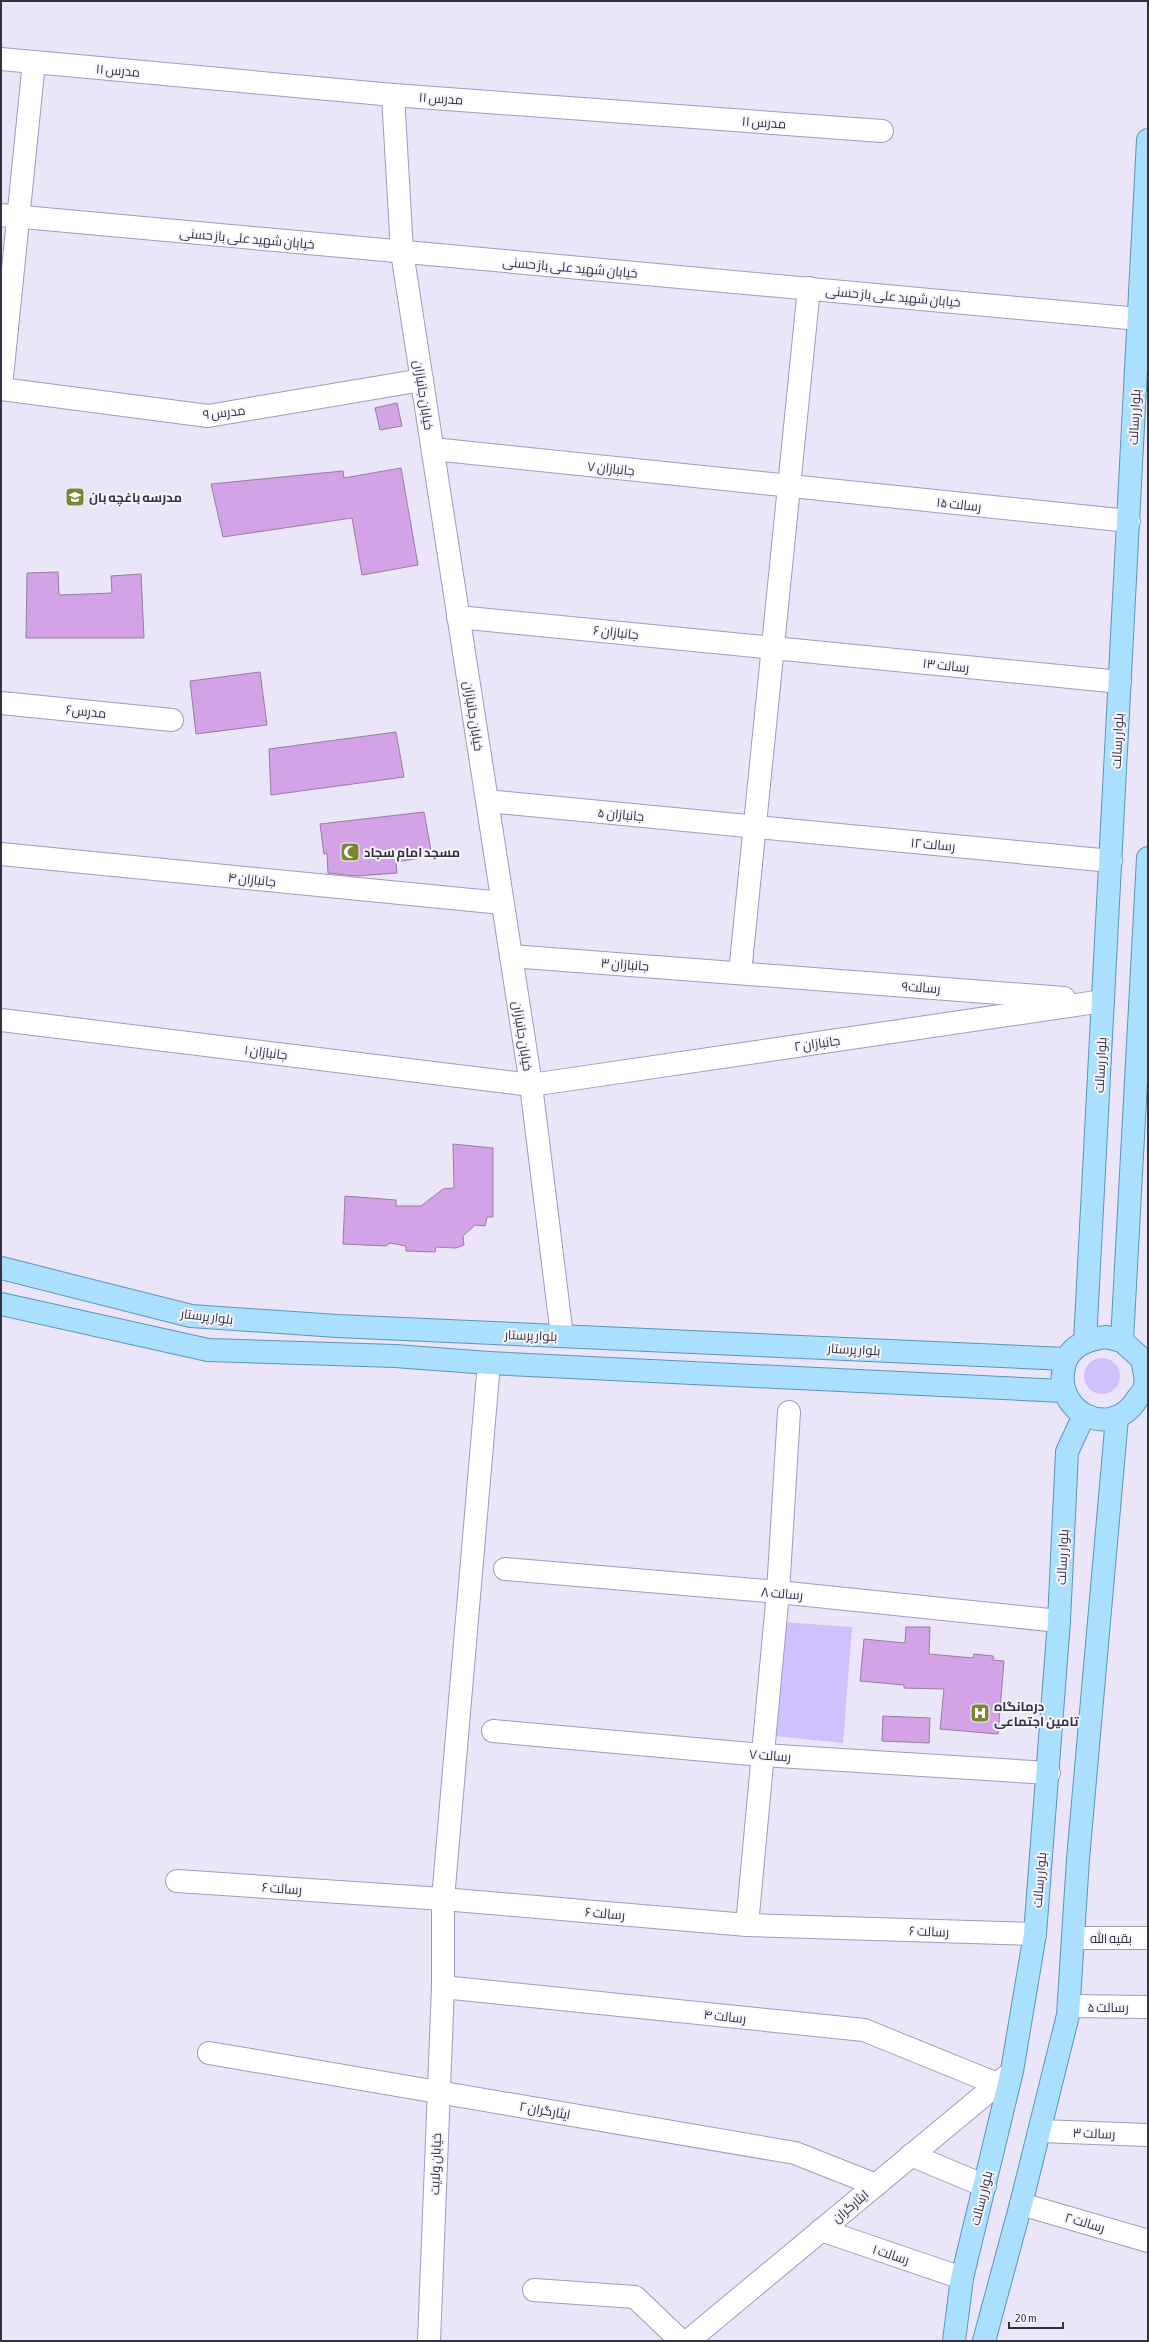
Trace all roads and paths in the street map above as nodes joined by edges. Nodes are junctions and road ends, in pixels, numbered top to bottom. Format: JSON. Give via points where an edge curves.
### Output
{"nodes":[{"id":1,"x":1,"y":59,"type":"edge"},
{"id":2,"x":34,"y":62,"type":"junction"},
{"id":3,"x":393,"y":95,"type":"junction"},
{"id":4,"x":882,"y":131,"type":"dead end"},
{"id":5,"x":1148,"y":140,"type":"edge"},
{"id":6,"x":10,"y":216,"type":"edge"},
{"id":7,"x":402,"y":252,"type":"junction"},
{"id":8,"x":809,"y":288,"type":"junction"},
{"id":9,"x":1139,"y":319,"type":"junction"},
{"id":10,"x":422,"y":380,"type":"junction"},
{"id":11,"x":1,"y":388,"type":"edge"},
{"id":12,"x":433,"y":449,"type":"junction"},
{"id":13,"x":789,"y":486,"type":"junction"},
{"id":14,"x":1138,"y":522,"type":"edge"},
{"id":15,"x":458,"y":617,"type":"junction"},
{"id":16,"x":773,"y":648,"type":"junction"},
{"id":17,"x":1120,"y":682,"type":"junction"},
{"id":18,"x":1,"y":703,"type":"edge"},
{"id":19,"x":172,"y":720,"type":"dead end"},
{"id":20,"x":487,"y":801,"type":"junction"},
{"id":21,"x":754,"y":827,"type":"junction"},
{"id":22,"x":1,"y":854,"type":"edge"},
{"id":23,"x":1148,"y":858,"type":"edge"},
{"id":24,"x":1111,"y":861,"type":"junction"},
{"id":25,"x":502,"y":903,"type":"junction"},
{"id":26,"x":1146,"y":941,"type":"edge"},
{"id":27,"x":511,"y":956,"type":"junction"},
{"id":28,"x":740,"y":973,"type":"junction"},
{"id":29,"x":1103,"y":1001,"type":"junction"},
{"id":30,"x":1,"y":1020,"type":"edge"},
{"id":31,"x":531,"y":1085,"type":"junction"},
{"id":32,"x":1,"y":1268,"type":"edge"},
{"id":33,"x":1,"y":1304,"type":"edge"},
{"id":34,"x":407,"y":1330,"type":"junction"},
{"id":35,"x":562,"y":1336,"type":"junction"},
{"id":36,"x":1122,"y":1341,"type":"junction"},
{"id":37,"x":1085,"y":1342,"type":"junction"},
{"id":38,"x":394,"y":1356,"type":"junction"},
{"id":39,"x":1066,"y":1359,"type":"junction"},
{"id":40,"x":1145,"y":1359,"type":"edge"},
{"id":41,"x":489,"y":1363,"type":"junction"},
{"id":42,"x":1146,"y":1387,"type":"edge"},
{"id":43,"x":1064,"y":1391,"type":"junction"},
{"id":44,"x":789,"y":1412,"type":"dead end"},
{"id":45,"x":1084,"y":1415,"type":"junction"},
{"id":46,"x":1117,"y":1418,"type":"junction"},
{"id":47,"x":505,"y":1569,"type":"dead end"},
{"id":48,"x":778,"y":1592,"type":"junction"},
{"id":49,"x":1059,"y":1621,"type":"junction"},
{"id":50,"x":493,"y":1730,"type":"dead end"},
{"id":51,"x":762,"y":1755,"type":"junction"},
{"id":52,"x":1048,"y":1773,"type":"junction"},
{"id":53,"x":177,"y":1881,"type":"dead end"},
{"id":54,"x":443,"y":1899,"type":"junction"},
{"id":55,"x":747,"y":1925,"type":"junction"},
{"id":56,"x":1035,"y":1934,"type":"junction"},
{"id":57,"x":1073,"y":1938,"type":"junction"},
{"id":58,"x":1148,"y":1938,"type":"edge"},
{"id":59,"x":443,"y":1987,"type":"junction"},
{"id":60,"x":1068,"y":2006,"type":"junction"},
{"id":61,"x":1148,"y":2007,"type":"edge"},
{"id":62,"x":209,"y":2053,"type":"dead end"},
{"id":63,"x":1005,"y":2078,"type":"junction"},
{"id":64,"x":438,"y":2091,"type":"junction"},
{"id":65,"x":1040,"y":2131,"type":"junction"},
{"id":66,"x":1148,"y":2135,"type":"edge"},
{"id":67,"x":911,"y":2155,"type":"junction"},
{"id":68,"x":876,"y":2185,"type":"junction"},
{"id":69,"x":984,"y":2186,"type":"junction"},
{"id":70,"x":1021,"y":2204,"type":"junction"},
{"id":71,"x":821,"y":2230,"type":"junction"},
{"id":72,"x":1148,"y":2241,"type":"edge"},
{"id":73,"x":962,"y":2278,"type":"junction"},
{"id":74,"x":534,"y":2290,"type":"dead end"},
{"id":75,"x":429,"y":2341,"type":"edge"},
{"id":76,"x":681,"y":2341,"type":"edge"},
{"id":77,"x":688,"y":2341,"type":"edge"},
{"id":78,"x":954,"y":2341,"type":"edge"},
{"id":79,"x":984,"y":2341,"type":"edge"}],
"edges":[{"from":1,"to":2,"type":"street","name":"مدرس ۱۱"},
{"from":2,"to":3,"type":"street","name":"مدرس ۱۱"},
{"from":2,"to":6,"type":"street"},
{"from":3,"to":4,"type":"street","name":"مدرس ۱۱"},
{"from":3,"to":7,"type":"street","name":"خیابان جانبازان"},
{"from":5,"to":9,"type":"main road","name":"بلوار رسالت"},
{"from":6,"to":7,"type":"street","name":"خیابان شهید علی باز حسنی"},
{"from":6,"to":11,"type":"street"},
{"from":7,"to":8,"type":"street","name":"خیابان شهید علی باز حسنی"},
{"from":7,"to":10,"type":"street","name":"خیابان جانبازان"},
{"from":8,"to":9,"type":"street","name":"خیابان شهید علی باز حسنی"},
{"from":8,"to":13,"type":"street"},
{"from":9,"to":14,"type":"main road","name":"بلوار رسالت"},
{"from":10,"to":11,"type":"street","name":"مدرس ۹","via":[[208,416]]},
{"from":10,"to":12,"type":"street","name":"خیابان جانبازان"},
{"from":12,"to":13,"type":"street","name":"جانبازان ۷"},
{"from":12,"to":15,"type":"street","name":"خیابان جانبازان"},
{"from":13,"to":14,"type":"street","name":"رسالت ۱۵"},
{"from":13,"to":16,"type":"street"},
{"from":14,"to":17,"type":"main road","name":"بلوار رسالت"},
{"from":15,"to":16,"type":"street","name":"جانبازان ۶"},
{"from":15,"to":20,"type":"street","name":"خیابان جانبازان"},
{"from":16,"to":17,"type":"street","name":"رسالت ۱۳"},
{"from":16,"to":21,"type":"street"},
{"from":17,"to":24,"type":"main road","name":"بلوار رسالت"},
{"from":18,"to":19,"type":"street","name":"مدرس۶"},
{"from":20,"to":21,"type":"street","name":"جانبازان ۵"},
{"from":20,"to":25,"type":"street","name":"خیابان جانبازان"},
{"from":21,"to":24,"type":"street","name":"رسالت ۱۲"},
{"from":21,"to":28,"type":"street"},
{"from":22,"to":25,"type":"street","name":"جانبازان ۴"},
{"from":23,"to":26,"type":"main road"},
{"from":24,"to":29,"type":"main road","name":"بلوار رسالت"},
{"from":25,"to":27,"type":"street","name":"خیابان جانبازان"},
{"from":26,"to":36,"type":"main road"},
{"from":27,"to":28,"type":"street","name":"جانبازان ۳"},
{"from":27,"to":31,"type":"street","name":"خیابان جانبازان"},
{"from":28,"to":29,"type":"street","name":"رسالت۹"},
{"from":29,"to":31,"type":"street","name":"جانبازان ۲"},
{"from":29,"to":37,"type":"main road","name":"بلوار رسالت"},
{"from":30,"to":31,"type":"street","name":"جانبازان ۱"},
{"from":31,"to":35,"type":"street","name":"خیابان جانبازان"},
{"from":32,"to":34,"type":"main road","name":"بلوار پرستار","via":[[191,1316]]},
{"from":33,"to":38,"type":"main road","via":[[208,1350]]},
{"from":34,"to":35,"type":"main road","name":"بلوار پرستار"},
{"from":34,"to":38,"type":"main road","via":[[396,1347]]},
{"from":35,"to":39,"type":"main road","name":"بلوار پرستار"},
{"from":36,"to":37,"type":"main road","via":[[1106,1337]]},
{"from":36,"to":40,"type":"main road"},
{"from":37,"to":39,"type":"main road","via":[[1076,1346]]},
{"from":38,"to":41,"type":"main road"},
{"from":39,"to":43,"type":"main road","via":[[1062,1375]]},
{"from":40,"to":42,"type":"main road"},
{"from":41,"to":43,"type":"main road"},
{"from":41,"to":54,"type":"street","name":"خیابان ولایت"},
{"from":42,"to":46,"type":"main road","via":[[1131,1410]]},
{"from":43,"to":45,"type":"main road","via":[[1071,1406]]},
{"from":44,"to":48,"type":"street"},
{"from":45,"to":46,"type":"main road","via":[[1100,1420]]},
{"from":45,"to":49,"type":"main road","name":"بلوار رسالت","via":[[1067,1452]]},
{"from":46,"to":57,"type":"main road"},
{"from":47,"to":48,"type":"street","name":"رسالت ۸"},
{"from":48,"to":49,"type":"street","name":"رسالت ۸"},
{"from":48,"to":51,"type":"street"},
{"from":49,"to":52,"type":"main road","name":"بلوار رسالت"},
{"from":50,"to":51,"type":"street","name":"رسالت ۷"},
{"from":51,"to":52,"type":"street","name":"رسالت ۷"},
{"from":51,"to":55,"type":"street"},
{"from":52,"to":56,"type":"main road","name":"بلوار رسالت"},
{"from":53,"to":54,"type":"street","name":"رسالت ۶"},
{"from":54,"to":55,"type":"street","name":"رسالت ۶"},
{"from":54,"to":59,"type":"street","name":"خیابان ولایت"},
{"from":55,"to":56,"type":"street","name":"رسالت ۶"},
{"from":56,"to":63,"type":"main road","name":"بلوار رسالت"},
{"from":57,"to":58,"type":"street","name":"بقیه الله"},
{"from":57,"to":60,"type":"main road"},
{"from":59,"to":63,"type":"street","name":"رسالت ۴","via":[[864,2030]]},
{"from":59,"to":64,"type":"street","name":"خیابان ولایت"},
{"from":60,"to":61,"type":"street","name":"رسالت ۵"},
{"from":60,"to":65,"type":"main road"},
{"from":62,"to":64,"type":"street","name":"ایثارگران ۲"},
{"from":63,"to":67,"type":"street","name":"ایثارگران"},
{"from":63,"to":69,"type":"main road","name":"بلوار رسالت"},
{"from":64,"to":68,"type":"street","name":"ایثارگران ۲","via":[[795,2153]]},
{"from":64,"to":75,"type":"street","name":"خیابان ولایت"},
{"from":65,"to":66,"type":"street","name":"رسالت ۳"},
{"from":65,"to":70,"type":"main road"},
{"from":67,"to":68,"type":"street","name":"ایثارگران"},
{"from":67,"to":69,"type":"street"},
{"from":68,"to":71,"type":"street","name":"ایثارگران"},
{"from":69,"to":73,"type":"main road","name":"بلوار رسالت"},
{"from":70,"to":72,"type":"street","name":"رسالت ۲"},
{"from":70,"to":79,"type":"main road"},
{"from":71,"to":73,"type":"street","name":"رسالت ۱"},
{"from":71,"to":77,"type":"street","name":"ایثارگران"},
{"from":73,"to":78,"type":"main road","name":"بلوار رسالت"},
{"from":74,"to":76,"type":"street","via":[[635,2297]]}]}
